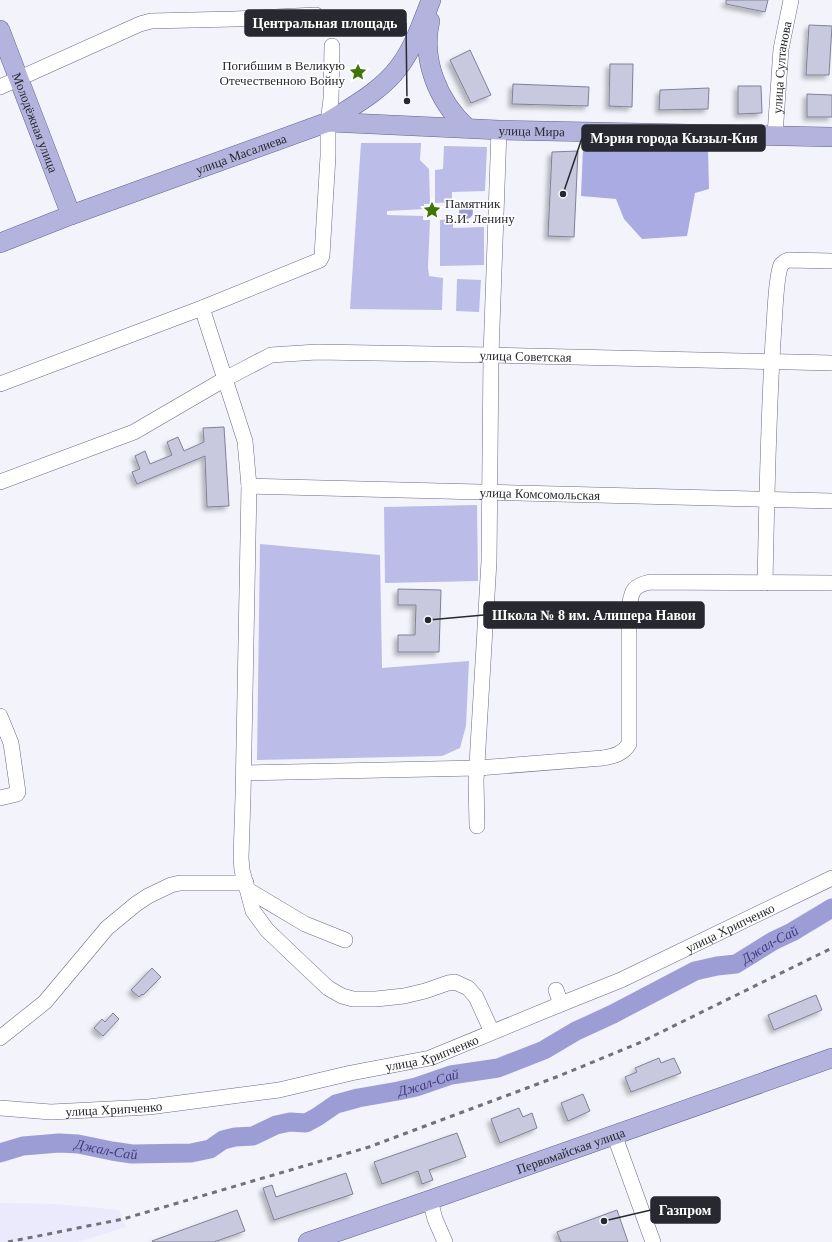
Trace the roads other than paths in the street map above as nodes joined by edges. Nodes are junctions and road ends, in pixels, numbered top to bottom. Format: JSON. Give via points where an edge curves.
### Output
{"nodes":[{"id":1,"x":431,"y":0,"type":"edge"},
{"id":2,"x":434,"y":0,"type":"edge"},
{"id":3,"x":791,"y":0,"type":"edge"},
{"id":4,"x":316,"y":15,"type":"dead end"},
{"id":5,"x":0,"y":30,"type":"edge"},
{"id":6,"x":332,"y":46,"type":"dead end"},
{"id":7,"x":18,"y":79,"type":"junction"},
{"id":8,"x":0,"y":87,"type":"edge"},
{"id":9,"x":328,"y":122,"type":"junction"},
{"id":10,"x":467,"y":128,"type":"junction"},
{"id":11,"x":499,"y":130,"type":"junction"},
{"id":12,"x":775,"y":135,"type":"junction"},
{"id":13,"x":832,"y":137,"type":"edge"},
{"id":14,"x":71,"y":214,"type":"junction"},
{"id":15,"x":0,"y":243,"type":"edge"},
{"id":16,"x":832,"y":261,"type":"edge"},
{"id":17,"x":202,"y":308,"type":"junction"},
{"id":18,"x":492,"y":355,"type":"junction"},
{"id":19,"x":772,"y":362,"type":"junction"},
{"id":20,"x":832,"y":363,"type":"edge"},
{"id":21,"x":224,"y":379,"type":"junction"},
{"id":22,"x":0,"y":384,"type":"edge"},
{"id":23,"x":0,"y":482,"type":"edge"},
{"id":24,"x":249,"y":486,"type":"junction"},
{"id":25,"x":490,"y":493,"type":"junction"},
{"id":26,"x":767,"y":500,"type":"junction"},
{"id":27,"x":832,"y":502,"type":"edge"},
{"id":28,"x":765,"y":583,"type":"junction"},
{"id":29,"x":832,"y":583,"type":"edge"},
{"id":30,"x":0,"y":716,"type":"edge"},
{"id":31,"x":478,"y":768,"type":"junction"},
{"id":32,"x":244,"y":773,"type":"junction"},
{"id":33,"x":0,"y":798,"type":"edge"},
{"id":34,"x":477,"y":826,"type":"dead end"},
{"id":35,"x":832,"y":878,"type":"edge"},
{"id":36,"x":247,"y":887,"type":"junction"},
{"id":37,"x":345,"y":940,"type":"dead end"},
{"id":38,"x":492,"y":1032,"type":"junction"},
{"id":39,"x":0,"y":1038,"type":"edge"},
{"id":40,"x":832,"y":1058,"type":"edge"},
{"id":41,"x":0,"y":1108,"type":"edge"},
{"id":42,"x":614,"y":1134,"type":"junction"},
{"id":43,"x":430,"y":1200,"type":"junction"},
{"id":44,"x":343,"y":1236,"type":"edge"},
{"id":45,"x":308,"y":1242,"type":"edge"},
{"id":46,"x":445,"y":1242,"type":"edge"},
{"id":47,"x":653,"y":1242,"type":"edge"}],
"edges":[{"from":1,"to":9,"type":"main road","name":"улица Масалиева","via":[[414,42],[398,68],[376,90]]},
{"from":2,"to":10,"type":"main road","via":[[427,37],[429,62],[446,102]]},
{"from":3,"to":12,"type":"street","name":"улица Султанова","via":[[781,49]]},
{"from":4,"to":7,"type":"street","via":[[151,21]]},
{"from":5,"to":7,"type":"main road","name":"Молодёжная улица"},
{"from":6,"to":9,"type":"street"},
{"from":7,"to":8,"type":"street"},
{"from":7,"to":14,"type":"main road","name":"Молодёжная улица"},
{"from":9,"to":10,"type":"main road","name":"улица Мира"},
{"from":9,"to":14,"type":"main road","name":"улица Масалиева"},
{"from":9,"to":17,"type":"street","via":[[322,258]]},
{"from":10,"to":11,"type":"main road","name":"улица Мира"},
{"from":11,"to":12,"type":"main road","name":"улица Мира"},
{"from":11,"to":18,"type":"street"},
{"from":12,"to":13,"type":"main road","name":"улица Мира"},
{"from":14,"to":15,"type":"main road","name":"улица Масалиева"},
{"from":16,"to":19,"type":"street","via":[[788,260],[781,266]]},
{"from":17,"to":21,"type":"street"},
{"from":17,"to":22,"type":"street"},
{"from":18,"to":19,"type":"street","name":"улица Советская"},
{"from":18,"to":21,"type":"street","name":"улица Советская","via":[[317,352],[271,355]]},
{"from":18,"to":25,"type":"street"},
{"from":19,"to":20,"type":"street","name":"улица Советская"},
{"from":19,"to":26,"type":"street"},
{"from":21,"to":23,"type":"street","name":"улица Советская","via":[[134,432]]},
{"from":21,"to":24,"type":"street","via":[[245,441]]},
{"from":24,"to":25,"type":"street","name":"улица Комсомольская"},
{"from":24,"to":32,"type":"street"},
{"from":25,"to":26,"type":"street","name":"улица Комсомольская"},
{"from":25,"to":31,"type":"street"},
{"from":26,"to":27,"type":"street","name":"улица Комсомольская"},
{"from":26,"to":28,"type":"street"},
{"from":28,"to":29,"type":"street"},
{"from":28,"to":31,"type":"street","via":[[640,584],[632,593],[629,607],[627,748],[614,756],[603,758]]},
{"from":30,"to":33,"type":"street","via":[[11,743],[18,792]]},
{"from":31,"to":32,"type":"street"},
{"from":31,"to":34,"type":"street"},
{"from":32,"to":36,"type":"street","via":[[241,858]]},
{"from":35,"to":38,"type":"street","name":"улица Хрипченко","via":[[621,980],[559,997]]},
{"from":36,"to":37,"type":"street","via":[[305,924]]},
{"from":36,"to":38,"type":"street","via":[[253,911],[267,930],[328,988],[353,999],[376,999],[404,996],[455,982],[468,988],[476,997]]},
{"from":36,"to":39,"type":"street","via":[[180,883],[148,896],[107,928],[45,1002]]},
{"from":38,"to":41,"type":"street","name":"улица Хрипченко","via":[[430,1058],[279,1090],[149,1107],[51,1112]]},
{"from":40,"to":42,"type":"main road","name":"Первомайская улица"},
{"from":42,"to":43,"type":"main road","name":"Первомайская улица"},
{"from":42,"to":47,"type":"street"},
{"from":43,"to":44,"type":"main road","name":"Первомайская улица"},
{"from":43,"to":46,"type":"street"},
{"from":44,"to":45,"type":"main road","name":"Первомайская улица"}]}
